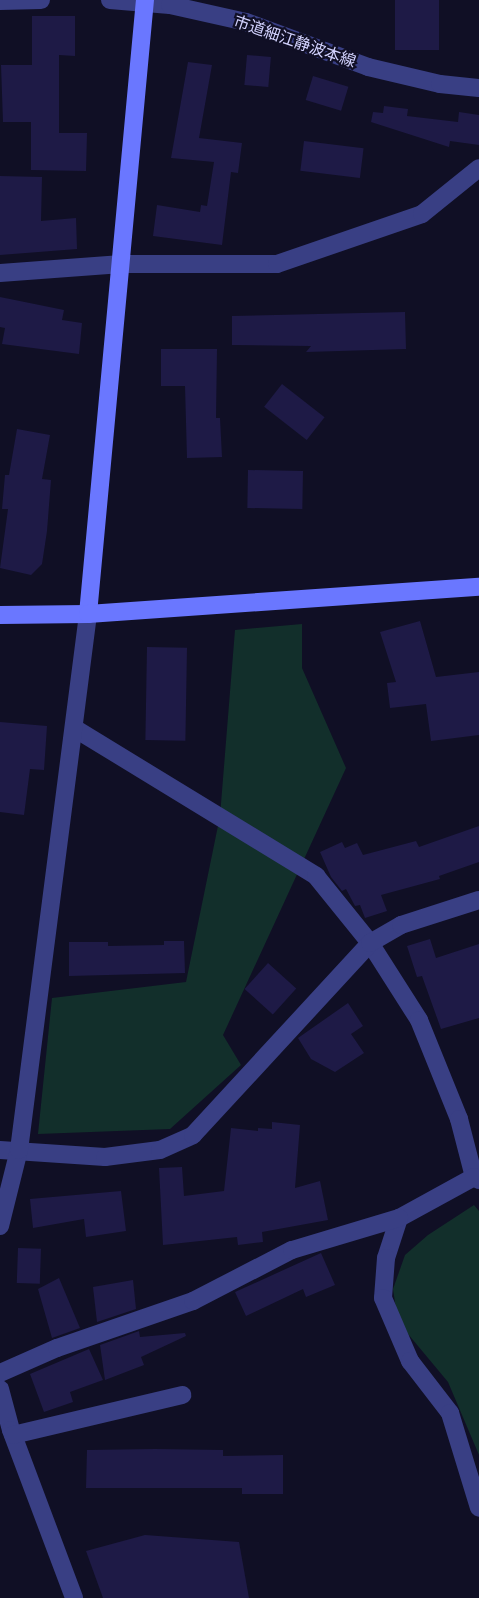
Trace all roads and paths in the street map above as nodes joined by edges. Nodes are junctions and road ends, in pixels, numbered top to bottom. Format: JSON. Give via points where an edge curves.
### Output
{"nodes":[{"id":1,"x":41,"y":0,"type":"edge"},
{"id":2,"x":110,"y":0,"type":"edge"},
{"id":3,"x":0,"y":1,"type":"edge"},
{"id":4,"x":145,"y":1,"type":"edge"},
{"id":5,"x":479,"y":88,"type":"edge"},
{"id":6,"x":479,"y":168,"type":"edge"},
{"id":7,"x":122,"y":264,"type":"junction"},
{"id":8,"x":0,"y":273,"type":"edge"},
{"id":9,"x":479,"y":587,"type":"edge"},
{"id":10,"x":88,"y":614,"type":"junction"},
{"id":11,"x":0,"y":615,"type":"edge"},
{"id":12,"x":74,"y":728,"type":"junction"},
{"id":13,"x":479,"y":900,"type":"edge"},
{"id":14,"x":370,"y":943,"type":"junction"},
{"id":15,"x":0,"y":1150,"type":"edge"},
{"id":16,"x":19,"y":1150,"type":"junction"},
{"id":17,"x":476,"y":1179,"type":"edge"},
{"id":18,"x":399,"y":1218,"type":"junction"},
{"id":19,"x":0,"y":1226,"type":"edge"},
{"id":20,"x":0,"y":1373,"type":"edge"},
{"id":21,"x":0,"y":1389,"type":"edge"},
{"id":22,"x":182,"y":1395,"type":"dead end"},
{"id":23,"x":13,"y":1435,"type":"junction"},
{"id":24,"x":479,"y":1508,"type":"edge"},
{"id":25,"x":74,"y":1598,"type":"edge"}],
"edges":[{"from":1,"to":3,"type":"street"},
{"from":2,"to":4,"type":"street","name":"市道細江静波本線"},
{"from":4,"to":5,"type":"street","name":"市道細江静波本線","via":[[246,22],[399,76]]},
{"from":4,"to":7,"type":"street"},
{"from":6,"to":7,"type":"street","via":[[422,214],[277,264]]},
{"from":7,"to":8,"type":"street"},
{"from":7,"to":10,"type":"street"},
{"from":9,"to":10,"type":"street"},
{"from":10,"to":11,"type":"street"},
{"from":10,"to":12,"type":"street"},
{"from":12,"to":14,"type":"street","via":[[316,876]]},
{"from":12,"to":16,"type":"street"},
{"from":13,"to":14,"type":"street","via":[[401,925]]},
{"from":14,"to":16,"type":"street","via":[[193,1135],[160,1150],[105,1157]]},
{"from":14,"to":17,"type":"street","via":[[419,1020],[459,1119]]},
{"from":15,"to":16,"type":"street"},
{"from":16,"to":19,"type":"street"},
{"from":17,"to":18,"type":"street"},
{"from":18,"to":20,"type":"street","via":[[292,1250],[193,1301],[57,1348]]},
{"from":18,"to":24,"type":"street","via":[[386,1258],[383,1298],[410,1361],[450,1413]]},
{"from":21,"to":23,"type":"street"},
{"from":22,"to":23,"type":"street"},
{"from":23,"to":25,"type":"street"}]}
